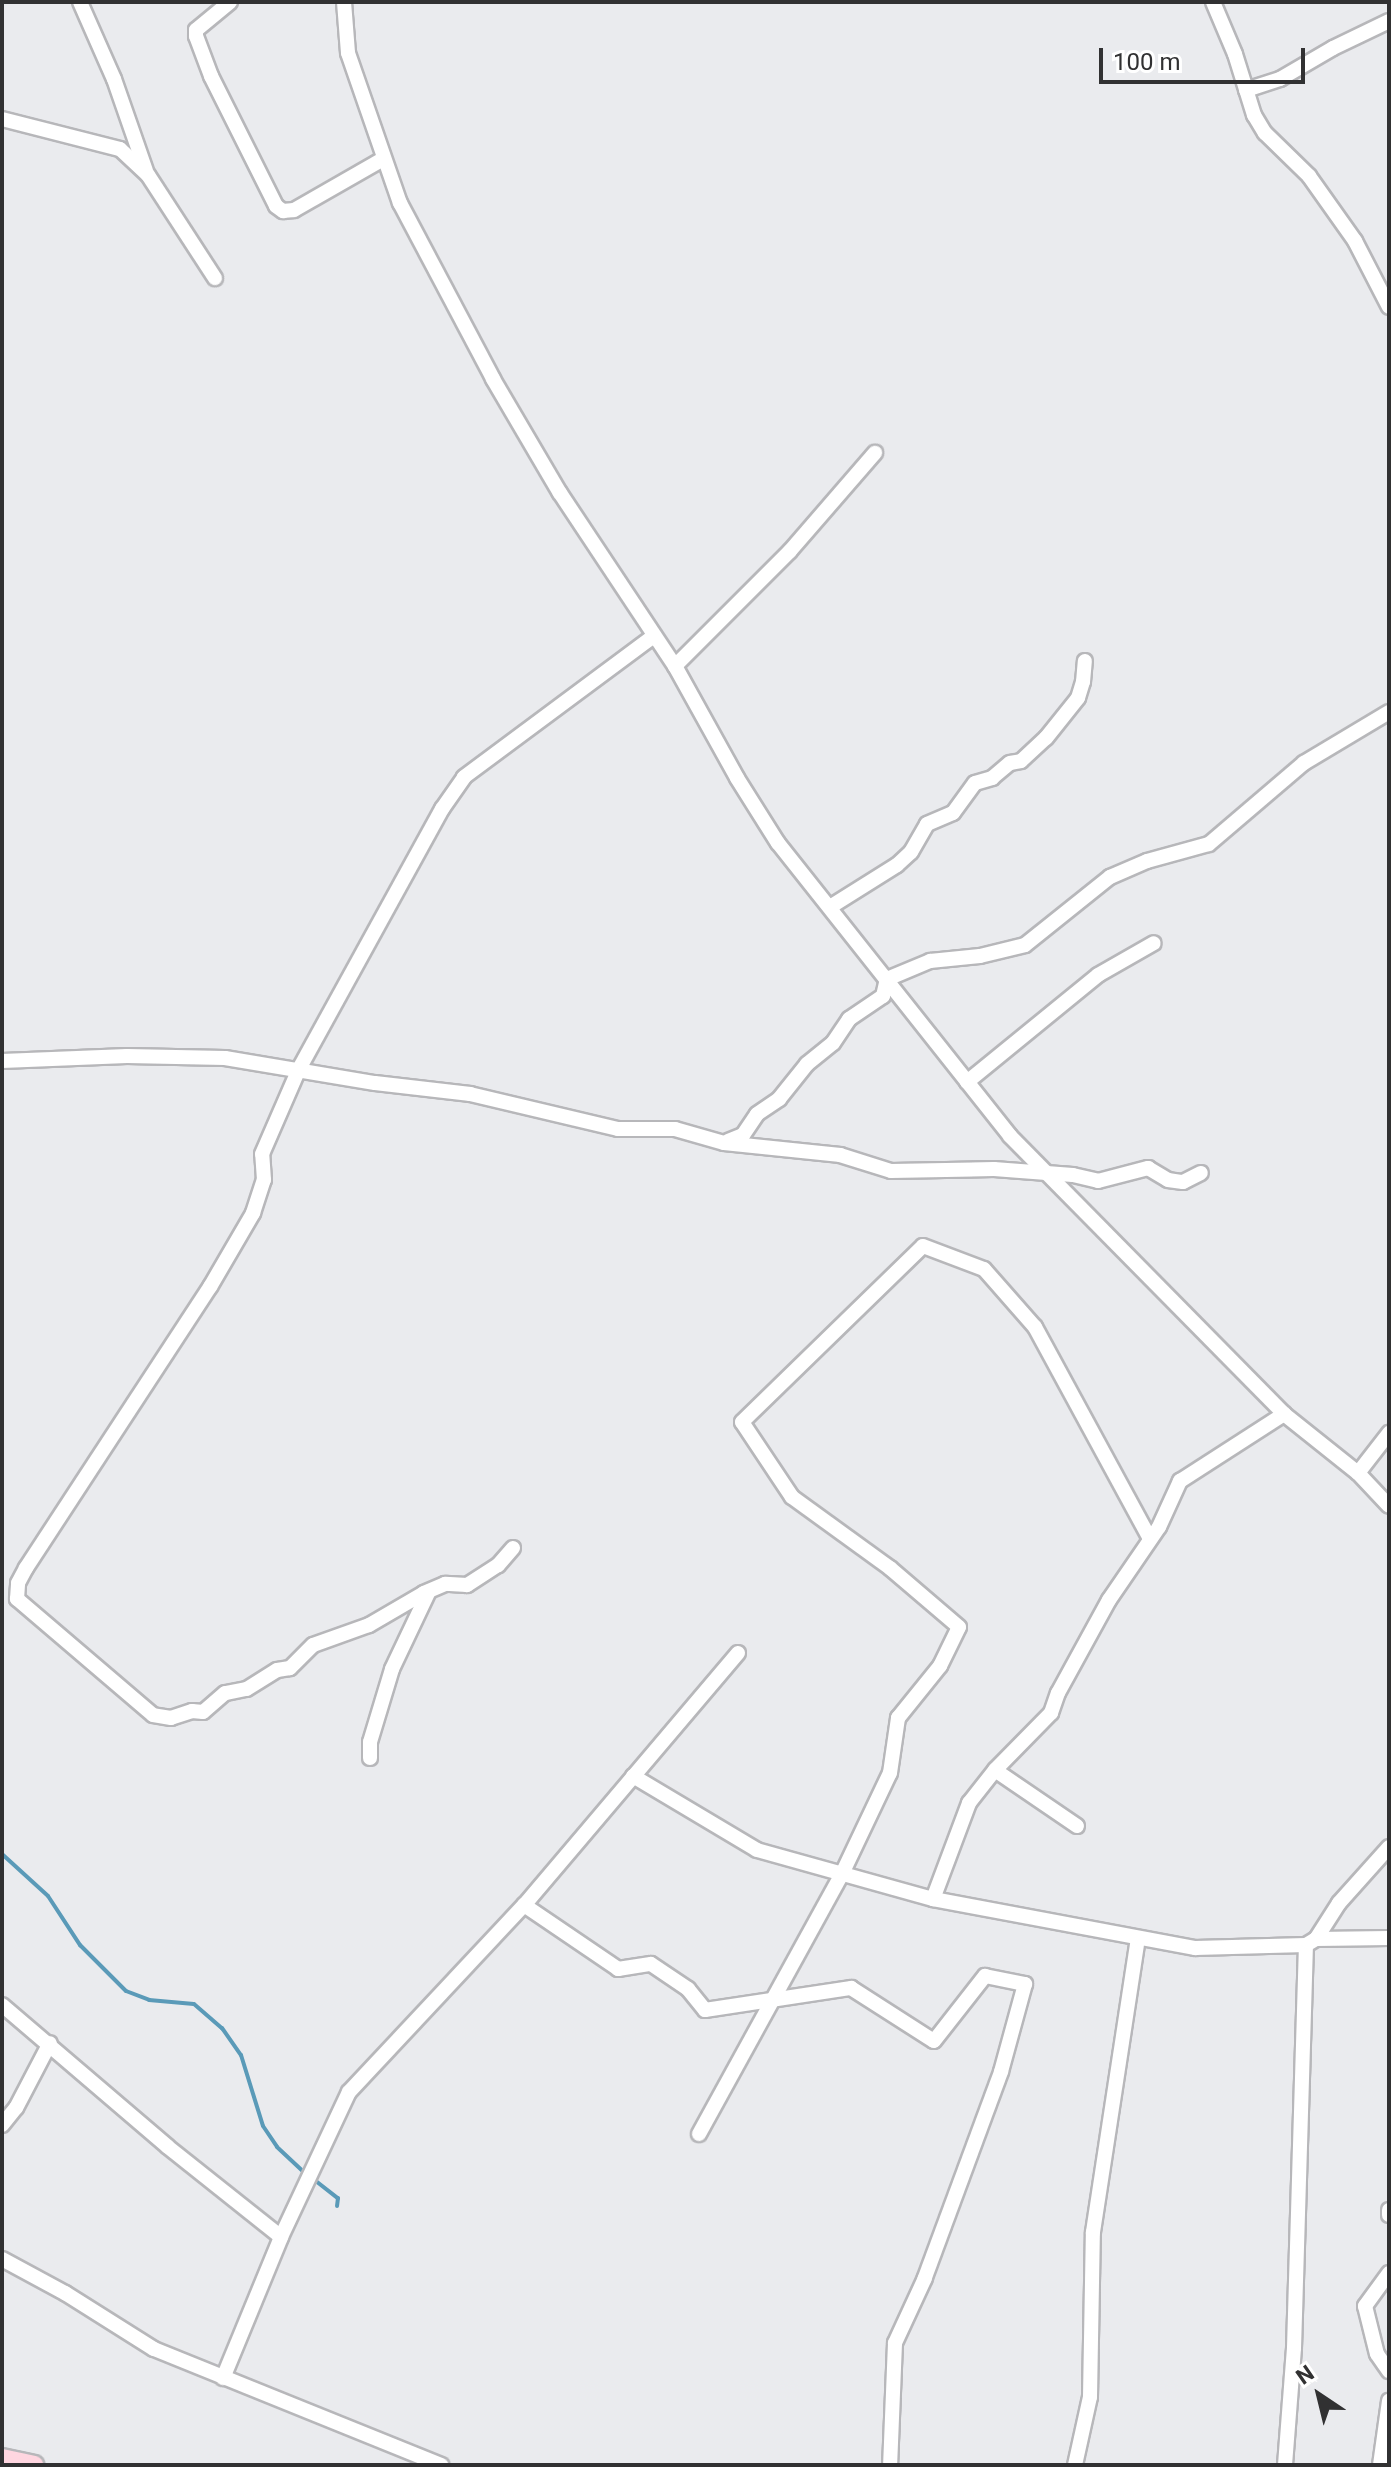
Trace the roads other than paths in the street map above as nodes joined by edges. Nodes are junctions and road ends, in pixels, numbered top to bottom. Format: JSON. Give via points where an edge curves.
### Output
{"nodes":[{"id":1,"x":80,"y":2,"type":"edge"},
{"id":2,"x":230,"y":2,"type":"edge"},
{"id":3,"x":344,"y":2,"type":"edge"},
{"id":4,"x":1213,"y":2,"type":"edge"},
{"id":5,"x":1389,"y":21,"type":"edge"},
{"id":6,"x":1246,"y":90,"type":"junction"},
{"id":7,"x":2,"y":119,"type":"edge"},
{"id":8,"x":383,"y":159,"type":"junction"},
{"id":9,"x":148,"y":175,"type":"junction"},
{"id":10,"x":215,"y":278,"type":"dead end"},
{"id":11,"x":1389,"y":307,"type":"edge"},
{"id":12,"x":875,"y":453,"type":"dead end"},
{"id":13,"x":654,"y":636,"type":"junction"},
{"id":14,"x":1085,"y":661,"type":"dead end"},
{"id":15,"x":675,"y":666,"type":"junction"},
{"id":16,"x":1389,"y":712,"type":"edge"},
{"id":17,"x":830,"y":907,"type":"junction"},
{"id":18,"x":1154,"y":943,"type":"dead end"},
{"id":19,"x":887,"y":979,"type":"junction"},
{"id":20,"x":2,"y":1061,"type":"edge"},
{"id":21,"x":299,"y":1069,"type":"junction"},
{"id":22,"x":967,"y":1082,"type":"junction"},
{"id":23,"x":724,"y":1143,"type":"junction"},
{"id":24,"x":1201,"y":1173,"type":"dead end"},
{"id":25,"x":1047,"y":1176,"type":"junction"},
{"id":26,"x":1284,"y":1414,"type":"junction"},
{"id":27,"x":1389,"y":1433,"type":"edge"},
{"id":28,"x":1358,"y":1473,"type":"junction"},
{"id":29,"x":1389,"y":1506,"type":"edge"},
{"id":30,"x":1150,"y":1539,"type":"junction"},
{"id":31,"x":513,"y":1548,"type":"dead end"},
{"id":32,"x":429,"y":1591,"type":"junction"},
{"id":33,"x":738,"y":1653,"type":"dead end"},
{"id":34,"x":370,"y":1758,"type":"dead end"},
{"id":35,"x":995,"y":1770,"type":"junction"},
{"id":36,"x":633,"y":1776,"type":"junction"},
{"id":37,"x":1077,"y":1826,"type":"dead end"},
{"id":38,"x":1389,"y":1847,"type":"edge"},
{"id":39,"x":841,"y":1876,"type":"junction"},
{"id":40,"x":933,"y":1899,"type":"junction"},
{"id":41,"x":524,"y":1905,"type":"junction"},
{"id":42,"x":1389,"y":1938,"type":"edge"},
{"id":43,"x":1138,"y":1939,"type":"junction"},
{"id":44,"x":1311,"y":1942,"type":"junction"},
{"id":45,"x":773,"y":2000,"type":"junction"},
{"id":46,"x":2,"y":2005,"type":"edge"},
{"id":47,"x":50,"y":2043,"type":"junction"},
{"id":48,"x":2,"y":2125,"type":"edge"},
{"id":49,"x":699,"y":2134,"type":"dead end"},
{"id":50,"x":281,"y":2237,"type":"junction"},
{"id":51,"x":2,"y":2259,"type":"edge"},
{"id":52,"x":1389,"y":2273,"type":"edge"},
{"id":53,"x":1389,"y":2371,"type":"edge"},
{"id":54,"x":223,"y":2378,"type":"junction"},
{"id":55,"x":1389,"y":2401,"type":"edge"},
{"id":56,"x":2,"y":2458,"type":"edge"},
{"id":57,"x":34,"y":2465,"type":"edge"},
{"id":58,"x":441,"y":2465,"type":"edge"},
{"id":59,"x":890,"y":2465,"type":"edge"},
{"id":60,"x":1075,"y":2465,"type":"edge"},
{"id":61,"x":1285,"y":2465,"type":"edge"},
{"id":62,"x":1380,"y":2465,"type":"edge"}],
"edges":[{"from":1,"to":9,"type":"street"},
{"from":2,"to":8,"type":"street","via":[[196,30],[196,36],[276,206],[294,210]]},
{"from":3,"to":8,"type":"street","via":[[348,53]]},
{"from":4,"to":6,"type":"street"},
{"from":5,"to":6,"type":"street","via":[[1290,75]]},
{"from":6,"to":11,"type":"street","via":[[1265,133],[1309,176],[1355,241]]},
{"from":7,"to":9,"type":"street","via":[[120,149]]},
{"from":8,"to":13,"type":"street","via":[[400,203],[493,379]]},
{"from":9,"to":10,"type":"street"},
{"from":12,"to":15,"type":"street","via":[[790,551]]},
{"from":13,"to":15,"type":"street"},
{"from":13,"to":21,"type":"street","via":[[464,777]]},
{"from":14,"to":17,"type":"street","via":[[1078,698],[1046,738],[1021,761],[975,783],[953,813],[927,824],[897,865]]},
{"from":15,"to":17,"type":"street","via":[[770,830]]},
{"from":16,"to":19,"type":"street","via":[[1304,763],[1209,844],[1110,877],[1025,945],[930,961]]},
{"from":17,"to":19,"type":"street"},
{"from":18,"to":22,"type":"street","via":[[1098,975]]},
{"from":19,"to":22,"type":"street"},
{"from":19,"to":23,"type":"street","via":[[883,996],[849,1019],[833,1043],[807,1064],[779,1099],[757,1114],[743,1135]]},
{"from":20,"to":21,"type":"street","via":[[225,1058]]},
{"from":21,"to":23,"type":"street","via":[[470,1094],[618,1129],[675,1129]]},
{"from":21,"to":32,"type":"street","via":[[262,1154],[264,1180],[253,1213],[26,1568],[17,1599],[153,1715],[171,1718],[203,1712],[225,1693],[290,1668],[313,1645],[369,1625]]},
{"from":22,"to":25,"type":"street"},
{"from":23,"to":25,"type":"street","via":[[840,1155],[891,1171],[994,1169]]},
{"from":24,"to":25,"type":"street","via":[[1183,1182],[1148,1168],[1098,1181]]},
{"from":25,"to":26,"type":"street"},
{"from":26,"to":28,"type":"street"},
{"from":26,"to":30,"type":"street","via":[[1180,1481]]},
{"from":27,"to":28,"type":"street"},
{"from":28,"to":29,"type":"street"},
{"from":30,"to":35,"type":"street","via":[[1109,1600],[1051,1713]]},
{"from":30,"to":39,"type":"street","via":[[1035,1327],[984,1269],[923,1246],[742,1422],[792,1497],[890,1568],[959,1627],[940,1666],[898,1718],[890,1773]]},
{"from":31,"to":32,"type":"street","via":[[467,1585],[445,1584]]},
{"from":32,"to":34,"type":"street","via":[[392,1669]]},
{"from":33,"to":36,"type":"street"},
{"from":35,"to":37,"type":"street"},
{"from":35,"to":40,"type":"street","via":[[969,1803]]},
{"from":36,"to":39,"type":"street","via":[[757,1850]]},
{"from":36,"to":41,"type":"street"},
{"from":38,"to":44,"type":"street"},
{"from":39,"to":40,"type":"street"},
{"from":39,"to":45,"type":"street"},
{"from":40,"to":43,"type":"street"},
{"from":41,"to":45,"type":"street","via":[[618,1969],[651,1964],[688,1989],[705,2010]]},
{"from":41,"to":50,"type":"street","via":[[349,2092]]},
{"from":42,"to":44,"type":"street"},
{"from":43,"to":44,"type":"street","via":[[1195,1948]]},
{"from":43,"to":60,"type":"street","via":[[1093,2232],[1090,2397]]},
{"from":44,"to":61,"type":"street"},
{"from":45,"to":49,"type":"street"},
{"from":45,"to":59,"type":"street","via":[[851,1988],[934,2041],[985,1976],[1025,1984],[1001,2072],[925,2278],[895,2343]]},
{"from":46,"to":47,"type":"street"},
{"from":47,"to":48,"type":"street"},
{"from":47,"to":50,"type":"street"},
{"from":50,"to":54,"type":"street"},
{"from":51,"to":54,"type":"street","via":[[154,2349]]},
{"from":52,"to":53,"type":"street","via":[[1365,2306],[1377,2354]]},
{"from":54,"to":58,"type":"street"},
{"from":55,"to":62,"type":"street"},
{"from":56,"to":57,"type":"main road"}]}
